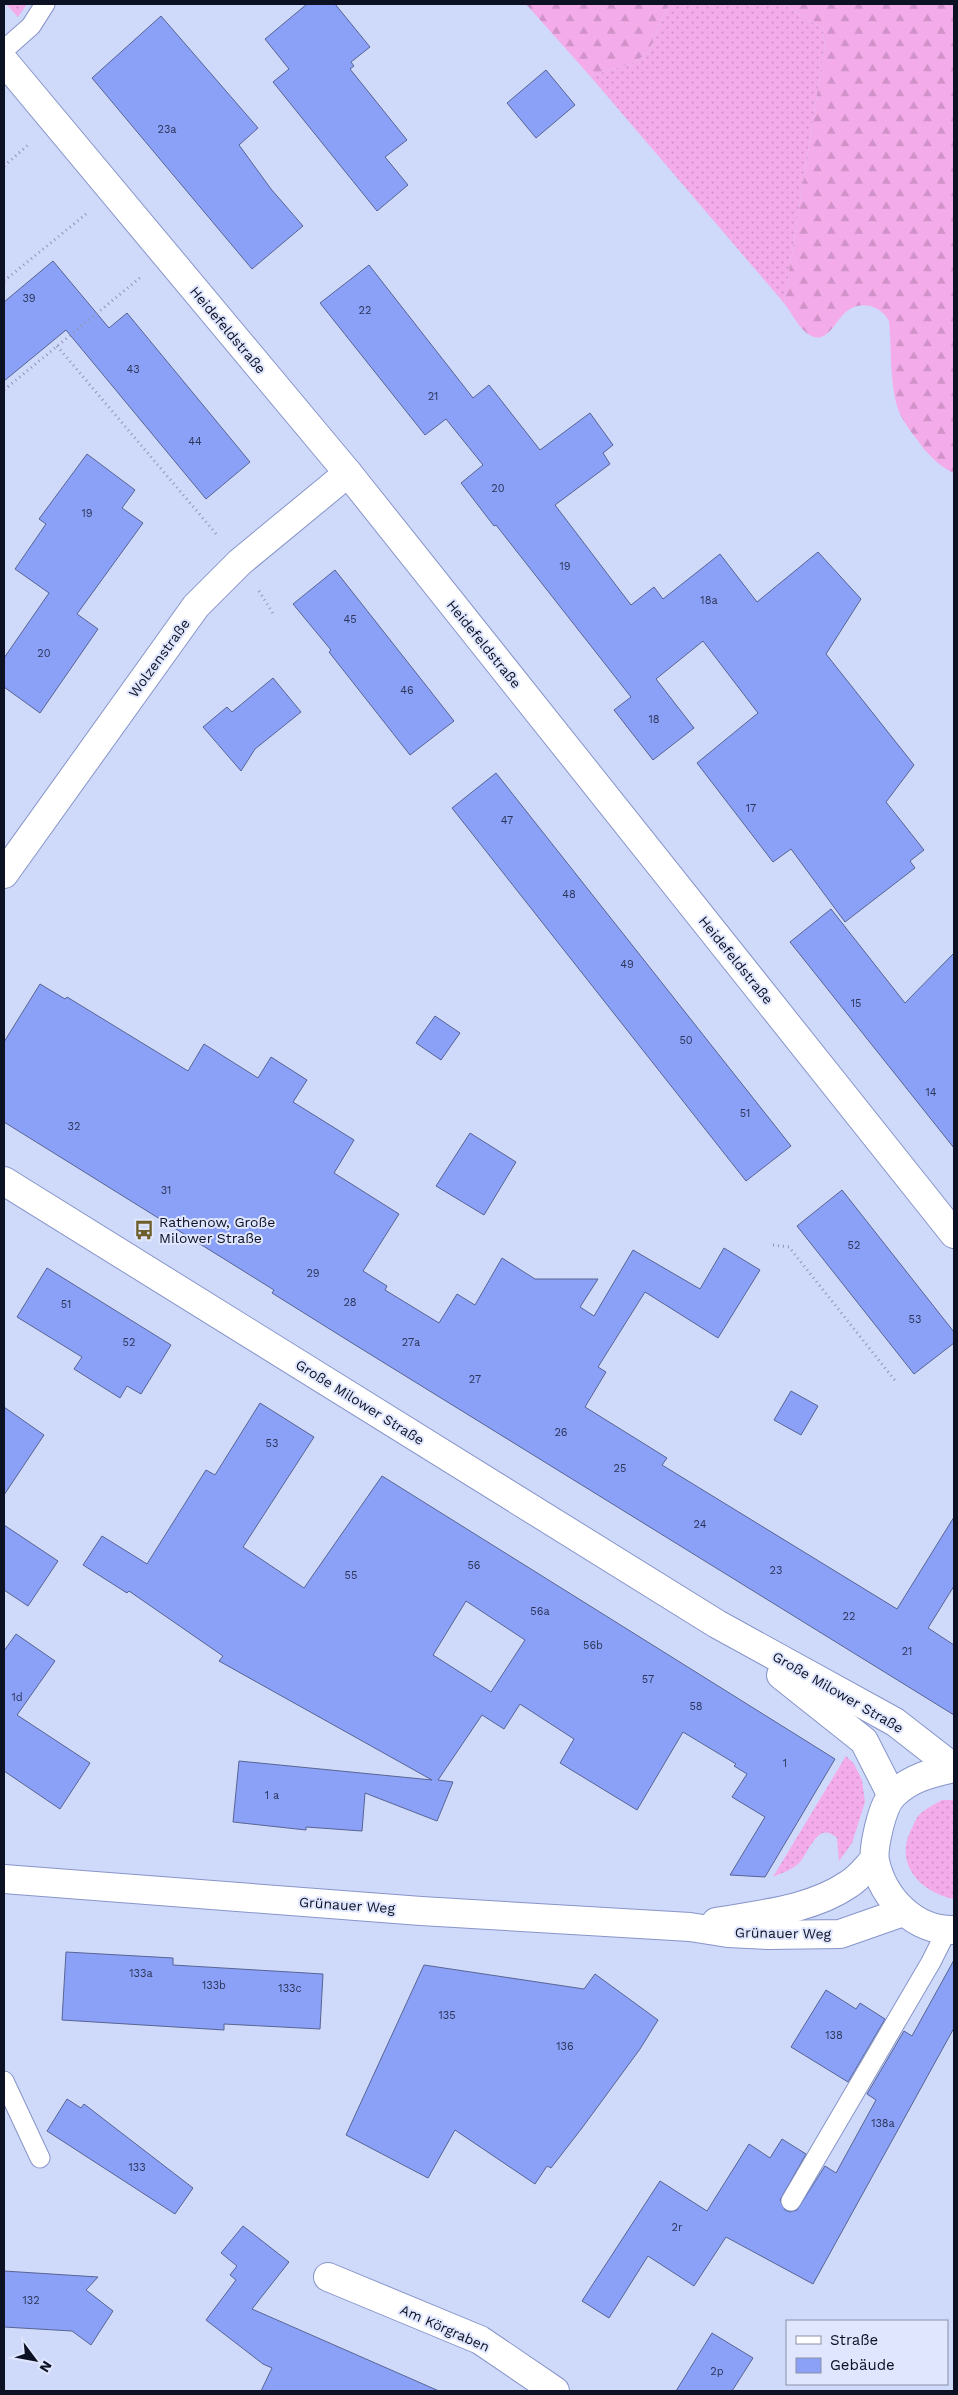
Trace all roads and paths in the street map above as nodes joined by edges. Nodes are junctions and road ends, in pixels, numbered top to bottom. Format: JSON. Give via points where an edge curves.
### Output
{"nodes":[{"id":1,"x":45,"y":4,"type":"edge"},
{"id":2,"x":4,"y":50,"type":"edge"},
{"id":3,"x":4,"y":61,"type":"edge"},
{"id":4,"x":113,"y":191,"type":"junction"},
{"id":5,"x":166,"y":256,"type":"junction"},
{"id":6,"x":4,"y":281,"type":"edge"},
{"id":7,"x":56,"y":346,"type":"junction"},
{"id":8,"x":4,"y":390,"type":"edge"},
{"id":9,"x":348,"y":473,"type":"junction"},
{"id":10,"x":240,"y":562,"type":"junction"},
{"id":11,"x":4,"y":874,"type":"edge"},
{"id":12,"x":4,"y":1181,"type":"edge"},
{"id":13,"x":954,"y":1234,"type":"edge"},
{"id":14,"x":773,"y":1245,"type":"dead end"},
{"id":15,"x":897,"y":1383,"type":"dead end"},
{"id":16,"x":717,"y":1624,"type":"junction"},
{"id":17,"x":954,"y":1768,"type":"edge"},
{"id":18,"x":892,"y":1796,"type":"junction"},
{"id":19,"x":874,"y":1860,"type":"junction"},
{"id":20,"x":4,"y":1878,"type":"edge"},
{"id":21,"x":903,"y":1912,"type":"junction"},
{"id":22,"x":690,"y":1927,"type":"junction"},
{"id":23,"x":950,"y":1930,"type":"edge"},
{"id":24,"x":4,"y":2080,"type":"edge"},
{"id":25,"x":40,"y":2158,"type":"dead end"},
{"id":26,"x":792,"y":2201,"type":"dead end"},
{"id":27,"x":328,"y":2277,"type":"dead end"},
{"id":28,"x":555,"y":2391,"type":"edge"}],
"edges":[{"from":1,"to":2,"type":"lane","via":[[31,26]]},
{"from":3,"to":4,"type":"main road","name":"Heidefeldstraße"},
{"from":4,"to":5,"type":"main road","name":"Heidefeldstraße"},
{"from":4,"to":6,"type":"path"},
{"from":5,"to":7,"type":"path"},
{"from":5,"to":9,"type":"main road","name":"Heidefeldstraße"},
{"from":7,"to":8,"type":"path"},
{"from":7,"to":10,"type":"path"},
{"from":9,"to":10,"type":"main road","name":"Wolzenstraße"},
{"from":9,"to":13,"type":"main road","name":"Heidefeldstraße"},
{"from":10,"to":11,"type":"main road","name":"Wolzenstraße","via":[[196,606]]},
{"from":12,"to":16,"type":"main road","name":"Große Milower Straße"},
{"from":14,"to":15,"type":"path","via":[[789,1247]]},
{"from":16,"to":17,"type":"main road","name":"Große Milower Straße","via":[[895,1722]]},
{"from":16,"to":18,"type":"main road","name":"Große Milower Straße","via":[[864,1740]]},
{"from":17,"to":18,"type":"main road","name":"Große Milower Straße","via":[[917,1777]]},
{"from":18,"to":19,"type":"main road","name":"Große Milower Straße","via":[[883,1812]]},
{"from":19,"to":21,"type":"main road","name":"Große Milower Straße","via":[[884,1887]]},
{"from":19,"to":22,"type":"main road","name":"Grünauer Weg","via":[[850,1883],[824,1897],[796,1907]]},
{"from":20,"to":22,"type":"main road","name":"Grünauer Weg","via":[[421,1911]]},
{"from":21,"to":22,"type":"main road","name":"Grünauer Weg","via":[[840,1934],[768,1935]]},
{"from":21,"to":23,"type":"main road","name":"Große Milower Straße","via":[[921,1923]]},
{"from":23,"to":26,"type":"lane"},
{"from":24,"to":25,"type":"lane"},
{"from":27,"to":28,"type":"main road","name":"Am Körgraben","via":[[480,2340]]}]}
